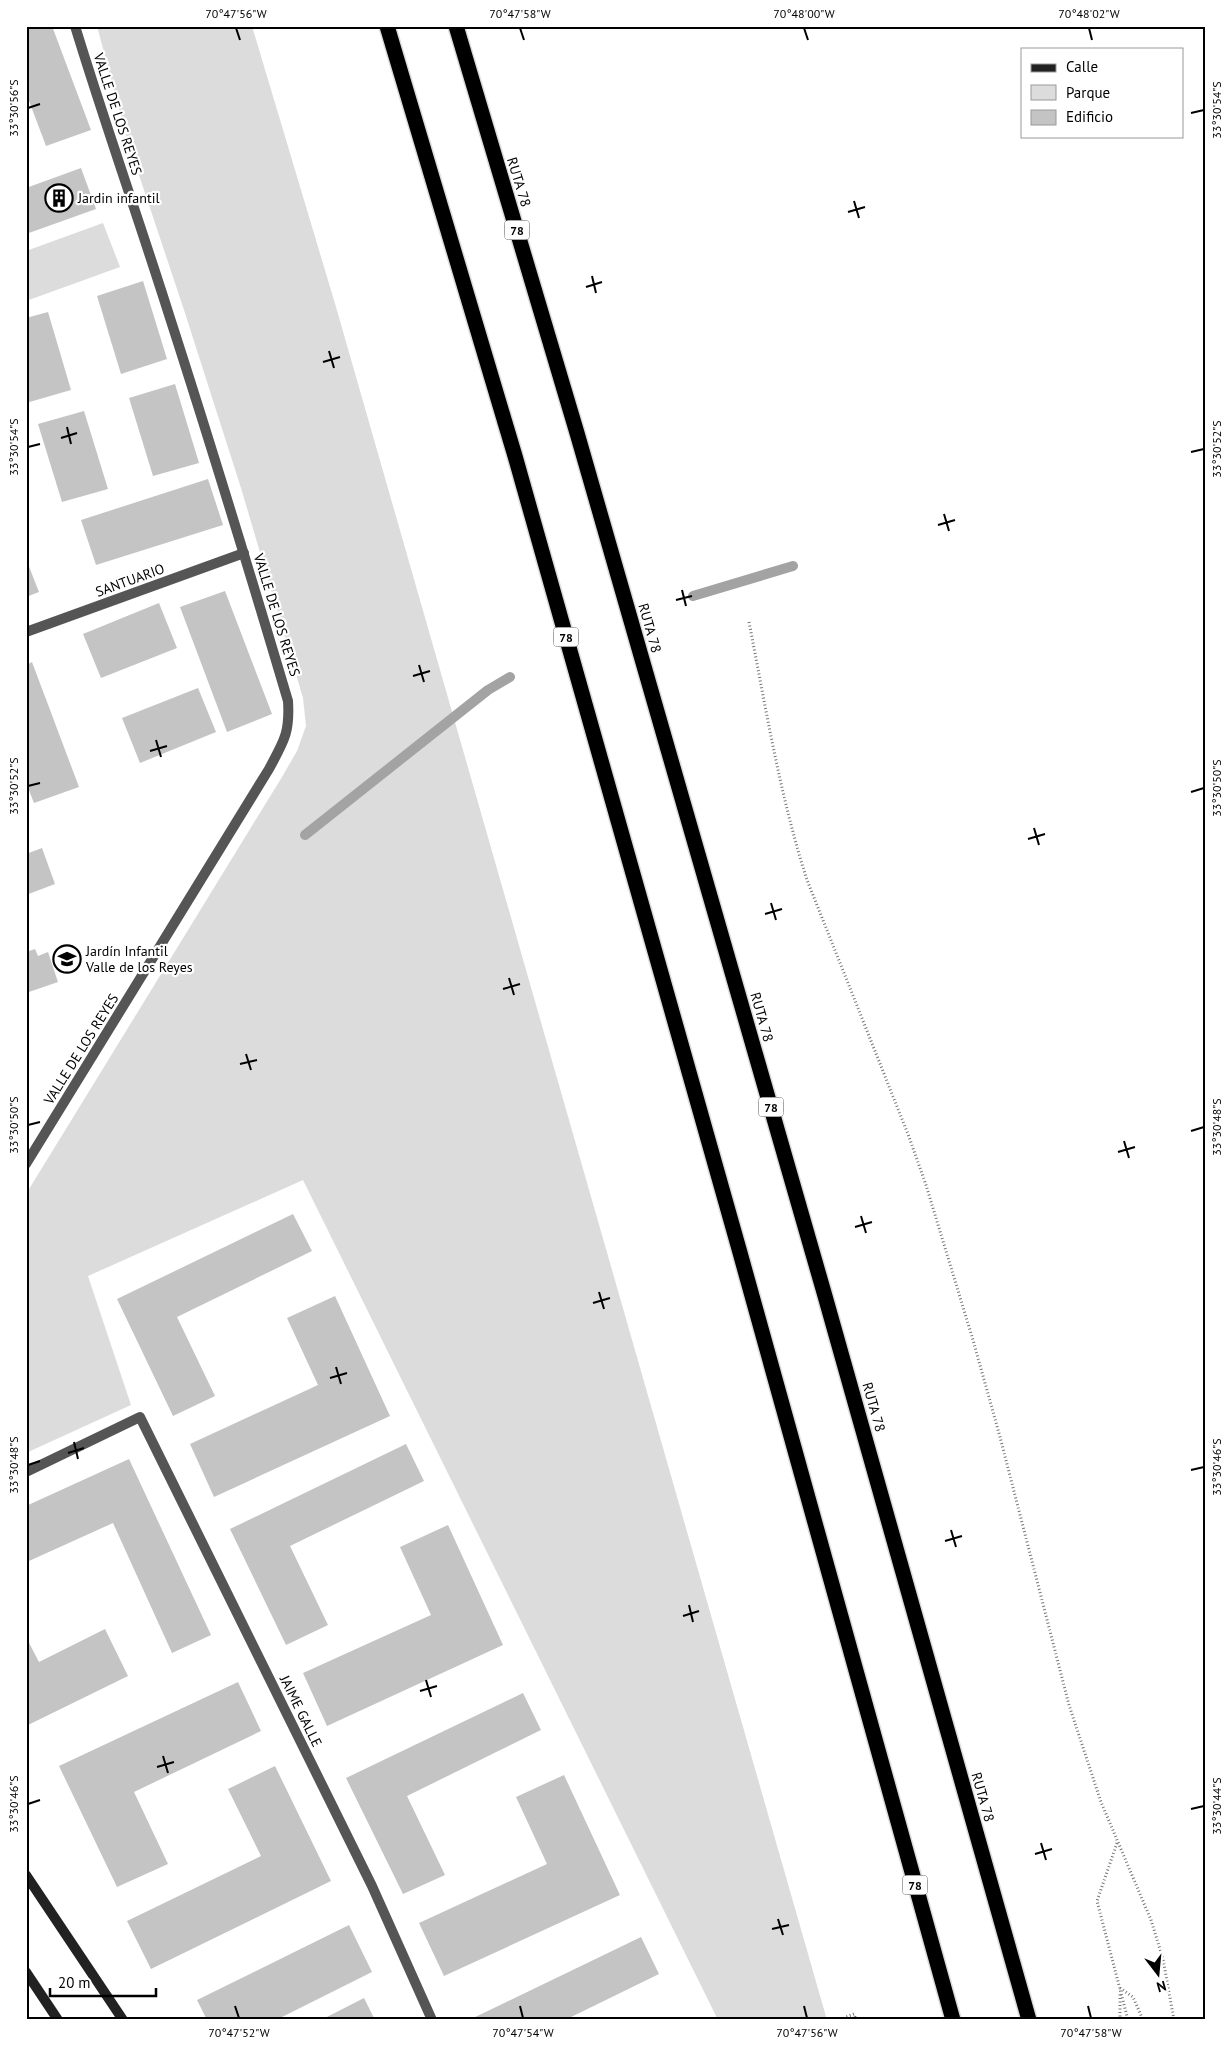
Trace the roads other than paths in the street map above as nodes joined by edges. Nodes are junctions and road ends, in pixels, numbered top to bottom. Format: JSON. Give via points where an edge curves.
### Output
{"nodes":[{"id":1,"x":75,"y":26,"type":"edge"},
{"id":2,"x":387,"y":26,"type":"edge"},
{"id":3,"x":456,"y":26,"type":"edge"},
{"id":4,"x":244,"y":554,"type":"junction"},
{"id":5,"x":26,"y":632,"type":"edge"},
{"id":6,"x":26,"y":1164,"type":"edge"},
{"id":7,"x":26,"y":1472,"type":"edge"},
{"id":8,"x":26,"y":1875,"type":"edge"},
{"id":9,"x":26,"y":1972,"type":"edge"},
{"id":10,"x":58,"y":2020,"type":"edge"},
{"id":11,"x":123,"y":2020,"type":"edge"},
{"id":12,"x":432,"y":2020,"type":"edge"},
{"id":13,"x":953,"y":2020,"type":"edge"},
{"id":14,"x":1029,"y":2020,"type":"edge"}],
"edges":[{"from":1,"to":4,"type":"street","name":"VALLE DE LOS REYES"},
{"from":2,"to":13,"type":"highway","number":"78","via":[[523,485],[740,1249]]},
{"from":3,"to":14,"type":"highway","name":"RUTA 78","number":"78","via":[[812,1248]]},
{"from":4,"to":5,"type":"street","name":"SANTUARIO"},
{"from":4,"to":6,"type":"street","name":"VALLE DE LOS REYES","via":[[288,701],[290,724],[283,744]]},
{"from":7,"to":12,"type":"street","name":"JAIME GALLE","via":[[140,1417],[372,1886]]},
{"from":8,"to":11,"type":"main road"},
{"from":9,"to":10,"type":"main road"}]}
